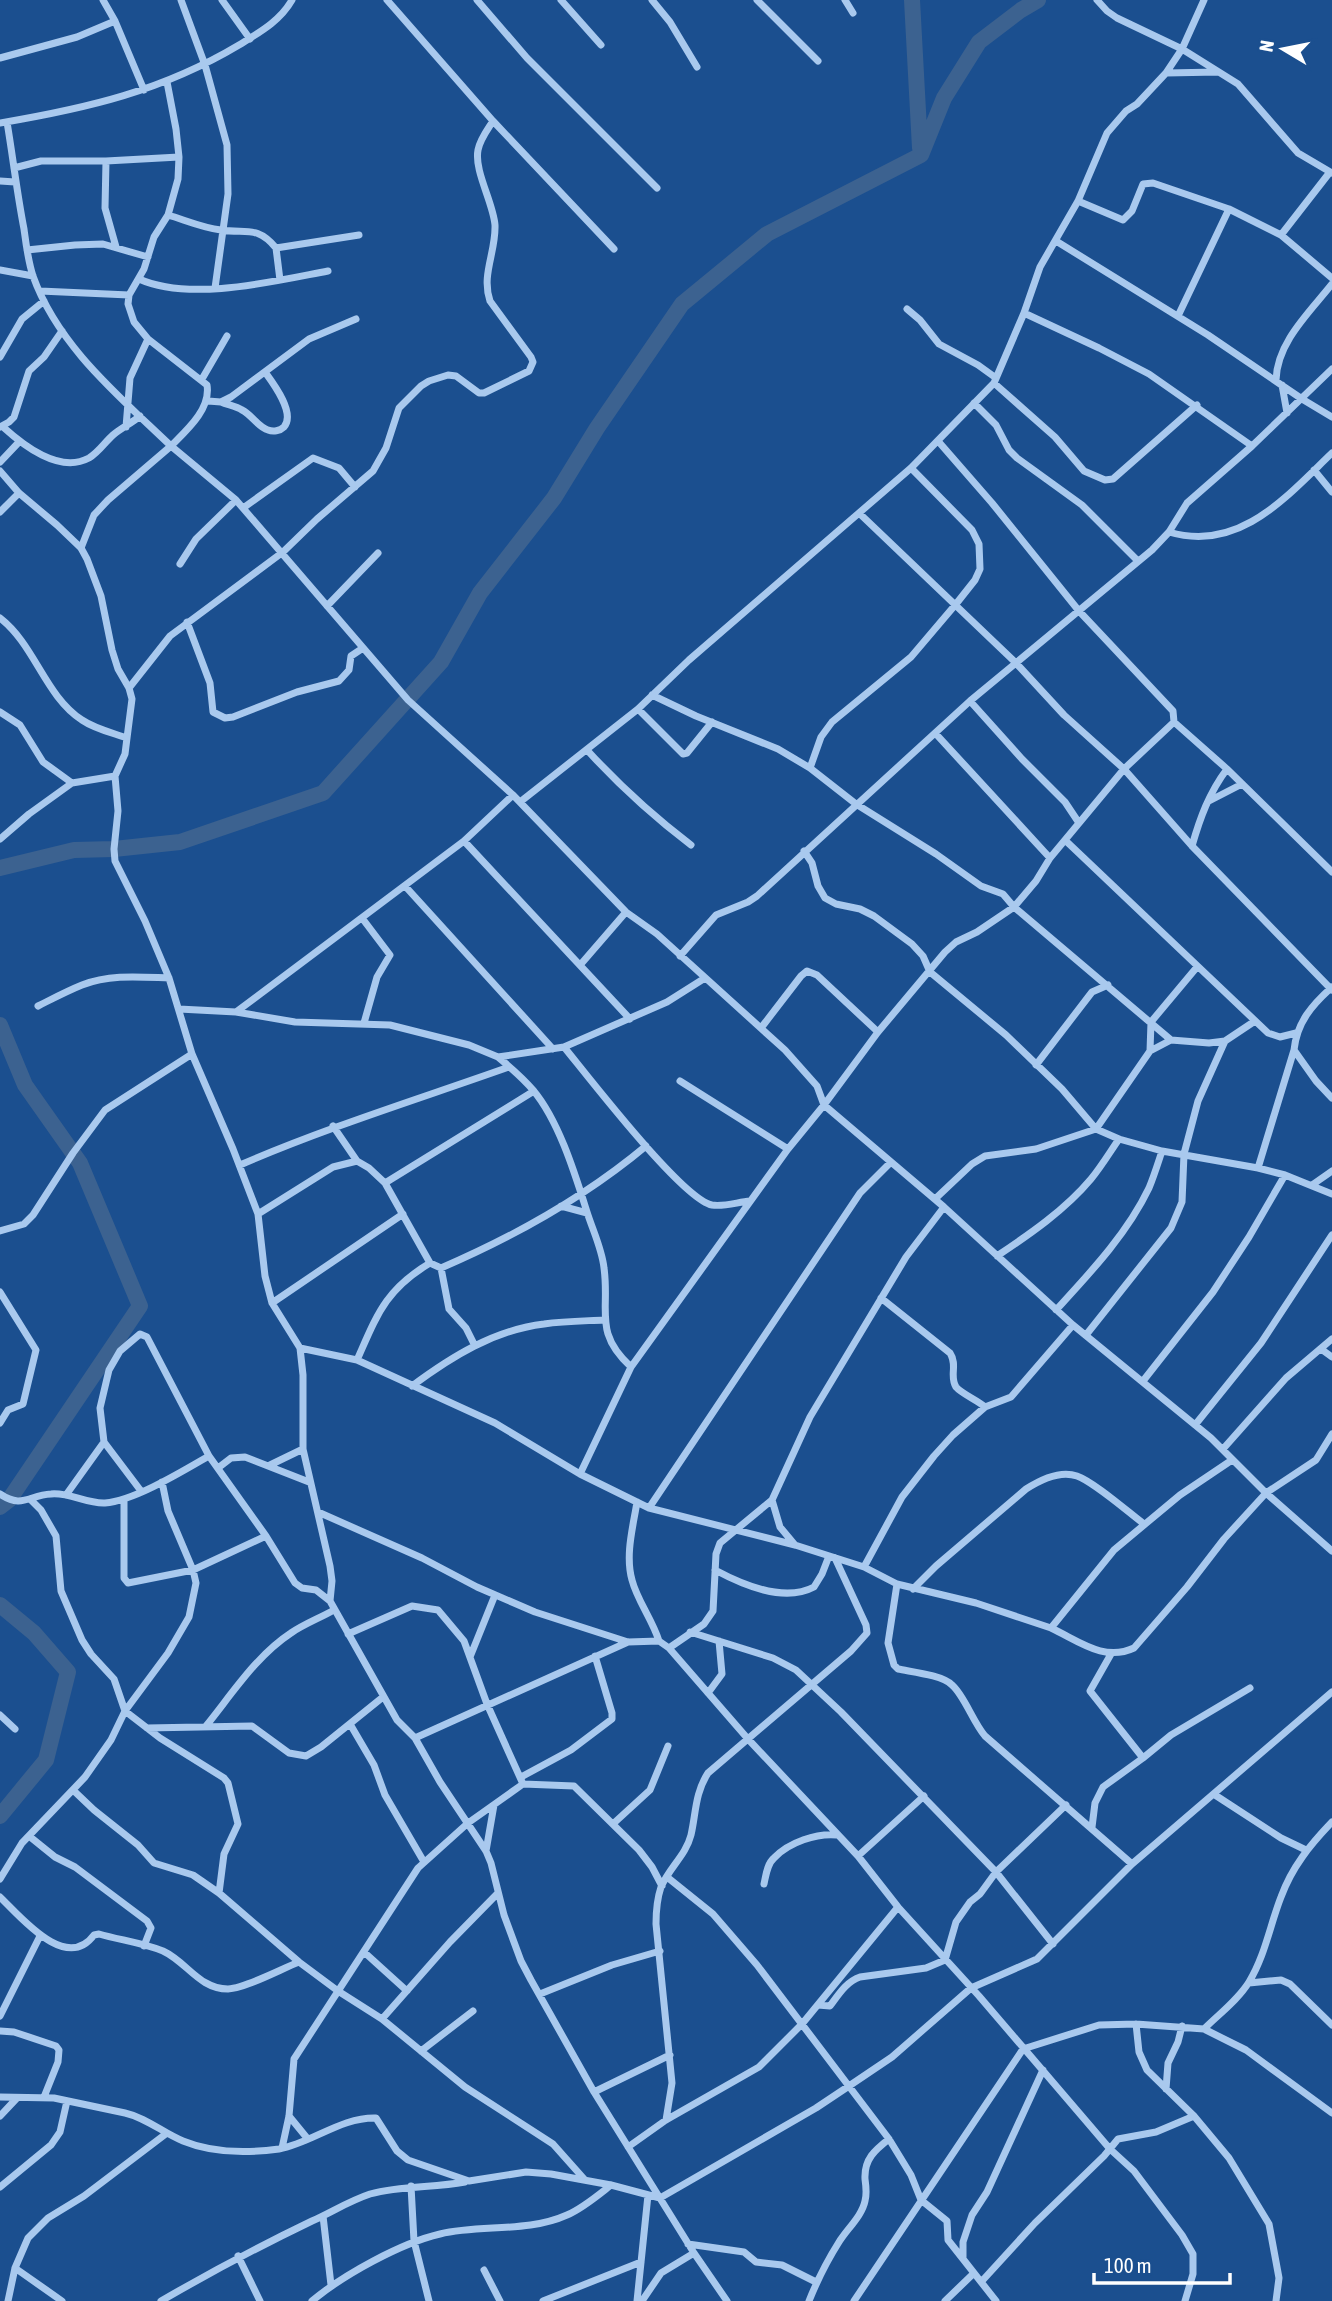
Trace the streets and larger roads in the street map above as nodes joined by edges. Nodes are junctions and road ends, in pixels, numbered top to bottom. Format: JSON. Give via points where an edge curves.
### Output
{"nodes":[{"id":1,"x":103,"y":0,"type":"edge"},
{"id":2,"x":181,"y":0,"type":"edge"},
{"id":3,"x":222,"y":0,"type":"edge"},
{"id":4,"x":292,"y":0,"type":"edge"},
{"id":5,"x":387,"y":0,"type":"edge"},
{"id":6,"x":477,"y":0,"type":"edge"},
{"id":7,"x":561,"y":0,"type":"edge"},
{"id":8,"x":652,"y":0,"type":"edge"},
{"id":9,"x":757,"y":0,"type":"edge"},
{"id":10,"x":845,"y":0,"type":"edge"},
{"id":11,"x":1097,"y":0,"type":"edge"},
{"id":12,"x":1204,"y":0,"type":"edge"},
{"id":13,"x":853,"y":13,"type":"dead end"},
{"id":14,"x":115,"y":21,"type":"junction"},
{"id":15,"x":250,"y":39,"type":"junction"},
{"id":16,"x":601,"y":45,"type":"dead end"},
{"id":17,"x":1182,"y":49,"type":"junction"},
{"id":18,"x":0,"y":58,"type":"edge"},
{"id":19,"x":818,"y":61,"type":"dead end"},
{"id":20,"x":205,"y":65,"type":"junction"},
{"id":21,"x":698,"y":67,"type":"dead end"},
{"id":22,"x":1218,"y":72,"type":"junction"},
{"id":23,"x":1166,"y":73,"type":"junction"},
{"id":24,"x":167,"y":82,"type":"junction"},
{"id":25,"x":145,"y":90,"type":"junction"},
{"id":26,"x":493,"y":121,"type":"junction"},
{"id":27,"x":4,"y":123,"type":"edge"},
{"id":28,"x":179,"y":157,"type":"junction"},
{"id":29,"x":106,"y":161,"type":"junction"},
{"id":30,"x":14,"y":168,"type":"junction"},
{"id":31,"x":1331,"y":172,"type":"edge"},
{"id":32,"x":0,"y":181,"type":"edge"},
{"id":33,"x":15,"y":182,"type":"junction"},
{"id":34,"x":657,"y":188,"type":"dead end"},
{"id":35,"x":1078,"y":201,"type":"junction"},
{"id":36,"x":1229,"y":209,"type":"junction"},
{"id":37,"x":168,"y":215,"type":"junction"},
{"id":38,"x":222,"y":231,"type":"junction"},
{"id":39,"x":359,"y":235,"type":"dead end"},
{"id":40,"x":1281,"y":235,"type":"junction"},
{"id":41,"x":1056,"y":241,"type":"junction"},
{"id":42,"x":116,"y":247,"type":"junction"},
{"id":43,"x":276,"y":248,"type":"junction"},
{"id":44,"x":614,"y":249,"type":"dead end"},
{"id":45,"x":27,"y":250,"type":"junction"},
{"id":46,"x":148,"y":257,"type":"junction"},
{"id":47,"x":0,"y":270,"type":"edge"},
{"id":48,"x":328,"y":271,"type":"dead end"},
{"id":49,"x":33,"y":276,"type":"junction"},
{"id":50,"x":1332,"y":278,"type":"edge"},
{"id":51,"x":139,"y":279,"type":"junction"},
{"id":52,"x":280,"y":281,"type":"junction"},
{"id":53,"x":1332,"y":284,"type":"edge"},
{"id":54,"x":215,"y":288,"type":"junction"},
{"id":55,"x":40,"y":291,"type":"junction"},
{"id":56,"x":129,"y":295,"type":"junction"},
{"id":57,"x":44,"y":301,"type":"junction"},
{"id":58,"x":907,"y":309,"type":"dead end"},
{"id":59,"x":1024,"y":313,"type":"junction"},
{"id":60,"x":1178,"y":316,"type":"junction"},
{"id":61,"x":356,"y":319,"type":"dead end"},
{"id":62,"x":62,"y":331,"type":"junction"},
{"id":63,"x":227,"y":336,"type":"dead end"},
{"id":64,"x":148,"y":339,"type":"junction"},
{"id":65,"x":0,"y":357,"type":"edge"},
{"id":66,"x":1332,"y":369,"type":"edge"},
{"id":67,"x":265,"y":372,"type":"junction"},
{"id":68,"x":202,"y":379,"type":"junction"},
{"id":69,"x":995,"y":380,"type":"junction"},
{"id":70,"x":1279,"y":382,"type":"junction"},
{"id":71,"x":1302,"y":399,"type":"junction"},
{"id":72,"x":208,"y":401,"type":"junction"},
{"id":73,"x":221,"y":402,"type":"junction"},
{"id":74,"x":974,"y":403,"type":"junction"},
{"id":75,"x":128,"y":404,"type":"junction"},
{"id":76,"x":1197,"y":405,"type":"junction"},
{"id":77,"x":1287,"y":413,"type":"junction"},
{"id":78,"x":140,"y":416,"type":"junction"},
{"id":79,"x":1332,"y":417,"type":"edge"},
{"id":80,"x":1,"y":427,"type":"edge"},
{"id":81,"x":126,"y":427,"type":"junction"},
{"id":82,"x":938,"y":441,"type":"junction"},
{"id":83,"x":19,"y":442,"type":"junction"},
{"id":84,"x":171,"y":446,"type":"junction"},
{"id":85,"x":1252,"y":446,"type":"junction"},
{"id":86,"x":1332,"y":453,"type":"edge"},
{"id":87,"x":0,"y":463,"type":"edge"},
{"id":88,"x":911,"y":468,"type":"junction"},
{"id":89,"x":1314,"y":470,"type":"junction"},
{"id":90,"x":0,"y":471,"type":"edge"},
{"id":91,"x":355,"y":487,"type":"junction"},
{"id":92,"x":1332,"y":492,"type":"edge"},
{"id":93,"x":19,"y":493,"type":"junction"},
{"id":94,"x":236,"y":500,"type":"junction"},
{"id":95,"x":243,"y":508,"type":"junction"},
{"id":96,"x":0,"y":513,"type":"edge"},
{"id":97,"x":859,"y":513,"type":"junction"},
{"id":98,"x":1169,"y":532,"type":"junction"},
{"id":99,"x":81,"y":548,"type":"junction"},
{"id":100,"x":283,"y":552,"type":"junction"},
{"id":101,"x":378,"y":553,"type":"dead end"},
{"id":102,"x":1138,"y":560,"type":"junction"},
{"id":103,"x":180,"y":564,"type":"dead end"},
{"id":104,"x":956,"y":604,"type":"junction"},
{"id":105,"x":327,"y":606,"type":"junction"},
{"id":106,"x":1079,"y":611,"type":"junction"},
{"id":107,"x":0,"y":618,"type":"edge"},
{"id":108,"x":187,"y":622,"type":"junction"},
{"id":109,"x":363,"y":648,"type":"junction"},
{"id":110,"x":1015,"y":663,"type":"junction"},
{"id":111,"x":129,"y":688,"type":"junction"},
{"id":112,"x":652,"y":695,"type":"junction"},
{"id":113,"x":970,"y":701,"type":"junction"},
{"id":114,"x":638,"y":709,"type":"junction"},
{"id":115,"x":0,"y":712,"type":"edge"},
{"id":116,"x":712,"y":722,"type":"junction"},
{"id":117,"x":1174,"y":722,"type":"junction"},
{"id":118,"x":936,"y":734,"type":"junction"},
{"id":119,"x":127,"y":738,"type":"junction"},
{"id":120,"x":587,"y":750,"type":"junction"},
{"id":121,"x":810,"y":768,"type":"junction"},
{"id":122,"x":1124,"y":768,"type":"junction"},
{"id":123,"x":1227,"y":769,"type":"junction"},
{"id":124,"x":115,"y":776,"type":"junction"},
{"id":125,"x":72,"y":783,"type":"junction"},
{"id":126,"x":1242,"y":784,"type":"junction"},
{"id":127,"x":513,"y":795,"type":"junction"},
{"id":128,"x":1208,"y":801,"type":"junction"},
{"id":129,"x":520,"y":802,"type":"junction"},
{"id":130,"x":856,"y":804,"type":"junction"},
{"id":131,"x":1079,"y":823,"type":"junction"},
{"id":132,"x":0,"y":839,"type":"edge"},
{"id":133,"x":464,"y":841,"type":"junction"},
{"id":134,"x":1066,"y":841,"type":"junction"},
{"id":135,"x":691,"y":845,"type":"dead end"},
{"id":136,"x":1192,"y":846,"type":"junction"},
{"id":137,"x":804,"y":851,"type":"junction"},
{"id":138,"x":1050,"y":858,"type":"junction"},
{"id":139,"x":1332,"y":872,"type":"edge"},
{"id":140,"x":405,"y":886,"type":"junction"},
{"id":141,"x":1014,"y":907,"type":"junction"},
{"id":142,"x":626,"y":912,"type":"junction"},
{"id":143,"x":362,"y":918,"type":"junction"},
{"id":144,"x":680,"y":956,"type":"junction"},
{"id":145,"x":581,"y":964,"type":"junction"},
{"id":146,"x":1197,"y":967,"type":"junction"},
{"id":147,"x":930,"y":972,"type":"junction"},
{"id":148,"x":169,"y":978,"type":"junction"},
{"id":149,"x":705,"y":978,"type":"junction"},
{"id":150,"x":1108,"y":985,"type":"junction"},
{"id":151,"x":1331,"y":988,"type":"edge"},
{"id":152,"x":38,"y":1006,"type":"dead end"},
{"id":153,"x":179,"y":1009,"type":"junction"},
{"id":154,"x":236,"y":1012,"type":"junction"},
{"id":155,"x":631,"y":1019,"type":"junction"},
{"id":156,"x":1255,"y":1021,"type":"junction"},
{"id":157,"x":1152,"y":1022,"type":"junction"},
{"id":158,"x":364,"y":1023,"type":"junction"},
{"id":159,"x":761,"y":1028,"type":"junction"},
{"id":160,"x":878,"y":1032,"type":"junction"},
{"id":161,"x":1296,"y":1033,"type":"junction"},
{"id":162,"x":1171,"y":1040,"type":"junction"},
{"id":163,"x":1224,"y":1041,"type":"junction"},
{"id":164,"x":564,"y":1046,"type":"junction"},
{"id":165,"x":553,"y":1049,"type":"junction"},
{"id":166,"x":1294,"y":1050,"type":"junction"},
{"id":167,"x":1150,"y":1051,"type":"junction"},
{"id":168,"x":192,"y":1054,"type":"junction"},
{"id":169,"x":498,"y":1057,"type":"junction"},
{"id":170,"x":1035,"y":1065,"type":"junction"},
{"id":171,"x":509,"y":1066,"type":"junction"},
{"id":172,"x":680,"y":1081,"type":"dead end"},
{"id":173,"x":534,"y":1091,"type":"junction"},
{"id":174,"x":1332,"y":1098,"type":"edge"},
{"id":175,"x":824,"y":1105,"type":"junction"},
{"id":176,"x":333,"y":1126,"type":"junction"},
{"id":177,"x":1096,"y":1129,"type":"junction"},
{"id":178,"x":1119,"y":1139,"type":"junction"},
{"id":179,"x":646,"y":1146,"type":"junction"},
{"id":180,"x":788,"y":1149,"type":"junction"},
{"id":181,"x":1162,"y":1152,"type":"junction"},
{"id":182,"x":1184,"y":1154,"type":"junction"},
{"id":183,"x":357,"y":1161,"type":"junction"},
{"id":184,"x":891,"y":1162,"type":"junction"},
{"id":185,"x":240,"y":1166,"type":"junction"},
{"id":186,"x":1258,"y":1168,"type":"junction"},
{"id":187,"x":1332,"y":1171,"type":"edge"},
{"id":188,"x":1285,"y":1175,"type":"junction"},
{"id":189,"x":385,"y":1182,"type":"junction"},
{"id":190,"x":1311,"y":1185,"type":"junction"},
{"id":191,"x":581,"y":1194,"type":"junction"},
{"id":192,"x":1332,"y":1194,"type":"edge"},
{"id":193,"x":936,"y":1199,"type":"junction"},
{"id":194,"x":750,"y":1200,"type":"junction"},
{"id":195,"x":561,"y":1206,"type":"junction"},
{"id":196,"x":944,"y":1206,"type":"junction"},
{"id":197,"x":587,"y":1213,"type":"junction"},
{"id":198,"x":258,"y":1214,"type":"junction"},
{"id":199,"x":403,"y":1214,"type":"junction"},
{"id":200,"x":0,"y":1231,"type":"edge"},
{"id":201,"x":1332,"y":1235,"type":"edge"},
{"id":202,"x":997,"y":1256,"type":"junction"},
{"id":203,"x":430,"y":1263,"type":"junction"},
{"id":204,"x":441,"y":1268,"type":"junction"},
{"id":205,"x":0,"y":1292,"type":"edge"},
{"id":206,"x":881,"y":1298,"type":"junction"},
{"id":207,"x":272,"y":1303,"type":"junction"},
{"id":208,"x":1056,"y":1310,"type":"junction"},
{"id":209,"x":604,"y":1320,"type":"junction"},
{"id":210,"x":1073,"y":1325,"type":"junction"},
{"id":211,"x":1086,"y":1335,"type":"junction"},
{"id":212,"x":1332,"y":1339,"type":"edge"},
{"id":213,"x":474,"y":1345,"type":"junction"},
{"id":214,"x":300,"y":1348,"type":"junction"},
{"id":215,"x":1321,"y":1349,"type":"junction"},
{"id":216,"x":1332,"y":1357,"type":"edge"},
{"id":217,"x":357,"y":1360,"type":"junction"},
{"id":218,"x":631,"y":1367,"type":"junction"},
{"id":219,"x":1143,"y":1381,"type":"junction"},
{"id":220,"x":412,"y":1386,"type":"junction"},
{"id":221,"x":985,"y":1407,"type":"junction"},
{"id":222,"x":0,"y":1423,"type":"edge"},
{"id":223,"x":1195,"y":1425,"type":"junction"},
{"id":224,"x":1332,"y":1434,"type":"edge"},
{"id":225,"x":104,"y":1442,"type":"junction"},
{"id":226,"x":303,"y":1449,"type":"junction"},
{"id":227,"x":1223,"y":1449,"type":"junction"},
{"id":228,"x":209,"y":1456,"type":"junction"},
{"id":229,"x":1232,"y":1460,"type":"junction"},
{"id":230,"x":270,"y":1465,"type":"junction"},
{"id":231,"x":218,"y":1468,"type":"junction"},
{"id":232,"x":580,"y":1474,"type":"junction"},
{"id":233,"x":162,"y":1482,"type":"junction"},
{"id":234,"x":309,"y":1482,"type":"junction"},
{"id":235,"x":141,"y":1491,"type":"junction"},
{"id":236,"x":1266,"y":1493,"type":"junction"},
{"id":237,"x":0,"y":1494,"type":"edge"},
{"id":238,"x":66,"y":1495,"type":"junction"},
{"id":239,"x":30,"y":1499,"type":"junction"},
{"id":240,"x":124,"y":1499,"type":"junction"},
{"id":241,"x":772,"y":1500,"type":"junction"},
{"id":242,"x":637,"y":1502,"type":"junction"},
{"id":243,"x":649,"y":1508,"type":"junction"},
{"id":244,"x":318,"y":1512,"type":"junction"},
{"id":245,"x":1144,"y":1524,"type":"junction"},
{"id":246,"x":733,"y":1531,"type":"junction"},
{"id":247,"x":266,"y":1536,"type":"junction"},
{"id":248,"x":795,"y":1545,"type":"junction"},
{"id":249,"x":1332,"y":1551,"type":"edge"},
{"id":250,"x":832,"y":1557,"type":"junction"},
{"id":251,"x":863,"y":1567,"type":"junction"},
{"id":252,"x":193,"y":1570,"type":"junction"},
{"id":253,"x":715,"y":1570,"type":"junction"},
{"id":254,"x":897,"y":1584,"type":"junction"},
{"id":255,"x":913,"y":1589,"type":"junction"},
{"id":256,"x":495,"y":1595,"type":"junction"},
{"id":257,"x":330,"y":1601,"type":"junction"},
{"id":258,"x":334,"y":1610,"type":"junction"},
{"id":259,"x":1052,"y":1628,"type":"junction"},
{"id":260,"x":690,"y":1632,"type":"junction"},
{"id":261,"x":348,"y":1634,"type":"junction"},
{"id":262,"x":659,"y":1641,"type":"junction"},
{"id":263,"x":719,"y":1641,"type":"junction"},
{"id":264,"x":628,"y":1642,"type":"junction"},
{"id":265,"x":669,"y":1647,"type":"junction"},
{"id":266,"x":1111,"y":1654,"type":"junction"},
{"id":267,"x":470,"y":1657,"type":"junction"},
{"id":268,"x":595,"y":1657,"type":"junction"},
{"id":269,"x":811,"y":1684,"type":"junction"},
{"id":270,"x":1251,"y":1688,"type":"dead end"},
{"id":271,"x":1332,"y":1692,"type":"edge"},
{"id":272,"x":708,"y":1693,"type":"junction"},
{"id":273,"x":383,"y":1697,"type":"junction"},
{"id":274,"x":487,"y":1704,"type":"junction"},
{"id":275,"x":125,"y":1711,"type":"junction"},
{"id":276,"x":0,"y":1715,"type":"edge"},
{"id":277,"x":350,"y":1724,"type":"junction"},
{"id":278,"x":206,"y":1726,"type":"junction"},
{"id":279,"x":146,"y":1728,"type":"junction"},
{"id":280,"x":15,"y":1729,"type":"dead end"},
{"id":281,"x":415,"y":1738,"type":"junction"},
{"id":282,"x":748,"y":1739,"type":"junction"},
{"id":283,"x":668,"y":1746,"type":"dead end"},
{"id":284,"x":1143,"y":1758,"type":"junction"},
{"id":285,"x":522,"y":1780,"type":"junction"},
{"id":286,"x":74,"y":1790,"type":"junction"},
{"id":287,"x":1215,"y":1795,"type":"junction"},
{"id":288,"x":924,"y":1796,"type":"junction"},
{"id":289,"x":494,"y":1805,"type":"junction"},
{"id":290,"x":1066,"y":1805,"type":"junction"},
{"id":291,"x":1332,"y":1822,"type":"edge"},
{"id":292,"x":468,"y":1823,"type":"junction"},
{"id":293,"x":614,"y":1823,"type":"junction"},
{"id":294,"x":1092,"y":1827,"type":"junction"},
{"id":295,"x":837,"y":1835,"type":"junction"},
{"id":296,"x":29,"y":1836,"type":"junction"},
{"id":297,"x":1306,"y":1850,"type":"junction"},
{"id":298,"x":486,"y":1851,"type":"junction"},
{"id":299,"x":858,"y":1856,"type":"junction"},
{"id":300,"x":424,"y":1862,"type":"junction"},
{"id":301,"x":1132,"y":1864,"type":"junction"},
{"id":302,"x":996,"y":1872,"type":"junction"},
{"id":303,"x":667,"y":1877,"type":"junction"},
{"id":304,"x":0,"y":1879,"type":"edge"},
{"id":305,"x":764,"y":1884,"type":"dead end"},
{"id":306,"x":662,"y":1886,"type":"junction"},
{"id":307,"x":219,"y":1893,"type":"junction"},
{"id":308,"x":497,"y":1895,"type":"junction"},
{"id":309,"x":0,"y":1897,"type":"edge"},
{"id":310,"x":898,"y":1907,"type":"junction"},
{"id":311,"x":40,"y":1936,"type":"junction"},
{"id":312,"x":1052,"y":1944,"type":"junction"},
{"id":313,"x":144,"y":1947,"type":"junction"},
{"id":314,"x":660,"y":1951,"type":"junction"},
{"id":315,"x":364,"y":1952,"type":"junction"},
{"id":316,"x":945,"y":1959,"type":"junction"},
{"id":317,"x":299,"y":1962,"type":"junction"},
{"id":318,"x":1249,"y":1983,"type":"junction"},
{"id":319,"x":971,"y":1988,"type":"junction"},
{"id":320,"x":338,"y":1991,"type":"junction"},
{"id":321,"x":407,"y":1991,"type":"junction"},
{"id":322,"x":540,"y":1994,"type":"junction"},
{"id":323,"x":818,"y":2005,"type":"junction"},
{"id":324,"x":473,"y":2011,"type":"dead end"},
{"id":325,"x":0,"y":2016,"type":"edge"},
{"id":326,"x":382,"y":2019,"type":"junction"},
{"id":327,"x":1330,"y":2021,"type":"edge"},
{"id":328,"x":802,"y":2024,"type":"junction"},
{"id":329,"x":1136,"y":2024,"type":"junction"},
{"id":330,"x":1182,"y":2026,"type":"junction"},
{"id":331,"x":1204,"y":2029,"type":"junction"},
{"id":332,"x":0,"y":2031,"type":"edge"},
{"id":333,"x":1023,"y":2049,"type":"junction"},
{"id":334,"x":421,"y":2051,"type":"junction"},
{"id":335,"x":670,"y":2055,"type":"junction"},
{"id":336,"x":1043,"y":2070,"type":"junction"},
{"id":337,"x":849,"y":2086,"type":"junction"},
{"id":338,"x":1166,"y":2089,"type":"junction"},
{"id":339,"x":594,"y":2092,"type":"junction"},
{"id":340,"x":0,"y":2097,"type":"edge"},
{"id":341,"x":44,"y":2097,"type":"junction"},
{"id":342,"x":17,"y":2098,"type":"junction"},
{"id":343,"x":67,"y":2101,"type":"junction"},
{"id":344,"x":1332,"y":2113,"type":"edge"},
{"id":345,"x":0,"y":2116,"type":"edge"},
{"id":346,"x":289,"y":2116,"type":"junction"},
{"id":347,"x":1194,"y":2116,"type":"junction"},
{"id":348,"x":666,"y":2120,"type":"junction"},
{"id":349,"x":167,"y":2133,"type":"junction"},
{"id":350,"x":307,"y":2138,"type":"junction"},
{"id":351,"x":889,"y":2138,"type":"junction"},
{"id":352,"x":628,"y":2147,"type":"junction"},
{"id":353,"x":282,"y":2148,"type":"junction"},
{"id":354,"x":1110,"y":2149,"type":"junction"},
{"id":355,"x":585,"y":2180,"type":"junction"},
{"id":356,"x":469,"y":2181,"type":"junction"},
{"id":357,"x":611,"y":2185,"type":"junction"},
{"id":358,"x":411,"y":2186,"type":"junction"},
{"id":359,"x":0,"y":2187,"type":"edge"},
{"id":360,"x":648,"y":2195,"type":"junction"},
{"id":361,"x":660,"y":2198,"type":"junction"},
{"id":362,"x":921,"y":2200,"type":"junction"},
{"id":363,"x":323,"y":2216,"type":"junction"},
{"id":364,"x":414,"y":2241,"type":"junction"},
{"id":365,"x":688,"y":2244,"type":"junction"},
{"id":366,"x":694,"y":2253,"type":"junction"},
{"id":367,"x":238,"y":2256,"type":"junction"},
{"id":368,"x":963,"y":2259,"type":"junction"},
{"id":369,"x":640,"y":2262,"type":"junction"},
{"id":370,"x":16,"y":2268,"type":"junction"},
{"id":371,"x":484,"y":2270,"type":"dead end"},
{"id":372,"x":973,"y":2274,"type":"junction"},
{"id":373,"x":982,"y":2281,"type":"junction"},
{"id":374,"x":816,"y":2282,"type":"junction"},
{"id":375,"x":331,"y":2285,"type":"junction"},
{"id":376,"x":725,"y":2300,"type":"edge"},
{"id":377,"x":8,"y":2301,"type":"edge"},
{"id":378,"x":62,"y":2301,"type":"edge"},
{"id":379,"x":161,"y":2301,"type":"edge"},
{"id":380,"x":260,"y":2301,"type":"edge"},
{"id":381,"x":312,"y":2301,"type":"edge"},
{"id":382,"x":429,"y":2301,"type":"edge"},
{"id":383,"x":500,"y":2301,"type":"edge"},
{"id":384,"x":543,"y":2301,"type":"edge"},
{"id":385,"x":640,"y":2301,"type":"edge"},
{"id":386,"x":809,"y":2301,"type":"edge"},
{"id":387,"x":854,"y":2301,"type":"edge"},
{"id":388,"x":945,"y":2301,"type":"edge"},
{"id":389,"x":996,"y":2301,"type":"edge"},
{"id":390,"x":1185,"y":2301,"type":"edge"},
{"id":391,"x":1276,"y":2301,"type":"edge"}],
"edges":[{"from":1,"to":14,"type":"street"},
{"from":2,"to":20,"type":"street"},
{"from":3,"to":15,"type":"street"},
{"from":4,"to":15,"type":"street","via":[[279,19]]},
{"from":5,"to":26,"type":"street"},
{"from":6,"to":34,"type":"street","via":[[527,58]]},
{"from":7,"to":16,"type":"street"},
{"from":8,"to":21,"type":"street"},
{"from":9,"to":19,"type":"street"},
{"from":10,"to":13,"type":"street"},
{"from":11,"to":17,"type":"street","via":[[1117,18]]},
{"from":12,"to":17,"type":"street"},
{"from":14,"to":18,"type":"street","via":[[77,37]]},
{"from":14,"to":25,"type":"street"},
{"from":15,"to":20,"type":"street"},
{"from":17,"to":22,"type":"street"},
{"from":17,"to":23,"type":"street"},
{"from":20,"to":24,"type":"street"},
{"from":20,"to":38,"type":"street","via":[[227,145],[228,194]]},
{"from":22,"to":23,"type":"street"},
{"from":22,"to":31,"type":"street","via":[[1250,96],[1298,153]]},
{"from":23,"to":35,"type":"street","via":[[1107,133]]},
{"from":24,"to":25,"type":"street"},
{"from":24,"to":28,"type":"street"},
{"from":25,"to":27,"type":"street","via":[[92,106]]},
{"from":26,"to":44,"type":"street"},
{"from":26,"to":91,"type":"street","via":[[477,157],[495,223],[487,292],[531,356],[532,367],[484,393],[456,376],[429,381],[399,408],[380,461]]},
{"from":27,"to":30,"type":"street"},
{"from":28,"to":29,"type":"street"},
{"from":28,"to":37,"type":"street"},
{"from":29,"to":30,"type":"street","via":[[41,161]]},
{"from":29,"to":42,"type":"street","via":[[105,208]]},
{"from":30,"to":33,"type":"street"},
{"from":31,"to":40,"type":"street"},
{"from":32,"to":33,"type":"street"},
{"from":33,"to":45,"type":"street"},
{"from":35,"to":36,"type":"street","via":[[1123,220],[1143,184],[1153,183]]},
{"from":35,"to":41,"type":"street"},
{"from":36,"to":40,"type":"street"},
{"from":36,"to":60,"type":"street"},
{"from":37,"to":38,"type":"street"},
{"from":37,"to":46,"type":"street","via":[[154,236]]},
{"from":38,"to":43,"type":"street","via":[[255,232]]},
{"from":38,"to":54,"type":"street"},
{"from":39,"to":43,"type":"street"},
{"from":40,"to":50,"type":"street"},
{"from":41,"to":59,"type":"street","via":[[1040,267]]},
{"from":41,"to":60,"type":"street"},
{"from":42,"to":45,"type":"street","via":[[86,244]]},
{"from":42,"to":46,"type":"street"},
{"from":43,"to":52,"type":"street"},
{"from":45,"to":49,"type":"street"},
{"from":46,"to":51,"type":"street"},
{"from":47,"to":49,"type":"street"},
{"from":48,"to":52,"type":"street"},
{"from":49,"to":55,"type":"street"},
{"from":51,"to":54,"type":"street","via":[[172,288]]},
{"from":51,"to":56,"type":"street"},
{"from":52,"to":54,"type":"street"},
{"from":53,"to":70,"type":"street","via":[[1282,350]]},
{"from":55,"to":56,"type":"street"},
{"from":55,"to":57,"type":"street"},
{"from":56,"to":64,"type":"street","via":[[129,311]]},
{"from":57,"to":62,"type":"street"},
{"from":57,"to":65,"type":"street","via":[[22,319]]},
{"from":58,"to":69,"type":"street","via":[[939,344]]},
{"from":59,"to":69,"type":"street"},
{"from":59,"to":76,"type":"street","via":[[1119,358]]},
{"from":60,"to":70,"type":"street"},
{"from":61,"to":67,"type":"street","via":[[309,339]]},
{"from":62,"to":75,"type":"street","via":[[96,374]]},
{"from":62,"to":80,"type":"street","via":[[29,370],[17,411]]},
{"from":63,"to":68,"type":"street"},
{"from":64,"to":68,"type":"street"},
{"from":64,"to":75,"type":"street","via":[[130,378]]},
{"from":66,"to":71,"type":"street"},
{"from":67,"to":73,"type":"street"},
{"from":67,"to":73,"type":"street","via":[[288,413],[284,427],[266,430],[242,410]]},
{"from":68,"to":72,"type":"street","via":[[208,385]]},
{"from":69,"to":74,"type":"street"},
{"from":69,"to":76,"type":"street","via":[[1084,471],[1105,480],[1113,479]]},
{"from":70,"to":71,"type":"street"},
{"from":70,"to":77,"type":"street"},
{"from":71,"to":77,"type":"street"},
{"from":71,"to":79,"type":"street"},
{"from":72,"to":73,"type":"street"},
{"from":72,"to":84,"type":"street"},
{"from":74,"to":82,"type":"street"},
{"from":74,"to":102,"type":"street","via":[[996,425],[1017,458],[1082,505]]},
{"from":75,"to":78,"type":"street"},
{"from":75,"to":81,"type":"street"},
{"from":76,"to":85,"type":"street"},
{"from":77,"to":85,"type":"street"},
{"from":78,"to":81,"type":"street"},
{"from":78,"to":84,"type":"street"},
{"from":80,"to":83,"type":"street"},
{"from":81,"to":83,"type":"street","via":[[78,462],[45,458]]},
{"from":82,"to":88,"type":"street"},
{"from":82,"to":106,"type":"street"},
{"from":83,"to":87,"type":"street"},
{"from":84,"to":94,"type":"street"},
{"from":84,"to":99,"type":"street","via":[[94,515]]},
{"from":85,"to":98,"type":"street","via":[[1187,503]]},
{"from":86,"to":89,"type":"street"},
{"from":88,"to":97,"type":"street"},
{"from":88,"to":104,"type":"street","via":[[957,513],[979,544],[980,569]]},
{"from":89,"to":92,"type":"street"},
{"from":89,"to":98,"type":"street","via":[[1241,529],[1199,538]]},
{"from":90,"to":93,"type":"street"},
{"from":91,"to":95,"type":"street","via":[[339,468],[313,458]]},
{"from":91,"to":100,"type":"street"},
{"from":93,"to":96,"type":"street"},
{"from":93,"to":99,"type":"street"},
{"from":94,"to":95,"type":"street"},
{"from":94,"to":103,"type":"street","via":[[197,539]]},
{"from":95,"to":100,"type":"street"},
{"from":97,"to":104,"type":"street"},
{"from":97,"to":112,"type":"street"},
{"from":98,"to":102,"type":"street"},
{"from":99,"to":111,"type":"street","via":[[101,596],[118,669]]},
{"from":100,"to":105,"type":"street"},
{"from":100,"to":108,"type":"street"},
{"from":101,"to":105,"type":"street"},
{"from":102,"to":106,"type":"street"},
{"from":104,"to":110,"type":"street"},
{"from":104,"to":121,"type":"street","via":[[911,657],[832,722]]},
{"from":105,"to":109,"type":"street"},
{"from":106,"to":110,"type":"street"},
{"from":106,"to":117,"type":"street","via":[[1173,711]]},
{"from":107,"to":119,"type":"street","via":[[13,629],[76,716]]},
{"from":108,"to":109,"type":"street","via":[[210,683],[213,712],[225,718],[340,681],[349,670],[351,656]]},
{"from":108,"to":111,"type":"street","via":[[157,650]]},
{"from":109,"to":127,"type":"street","via":[[408,700]]},
{"from":110,"to":113,"type":"street"},
{"from":110,"to":122,"type":"street"},
{"from":111,"to":119,"type":"street"},
{"from":112,"to":114,"type":"street"},
{"from":112,"to":116,"type":"street"},
{"from":113,"to":118,"type":"street"},
{"from":113,"to":131,"type":"street","via":[[1065,802]]},
{"from":114,"to":116,"type":"street","via":[[684,754]]},
{"from":114,"to":120,"type":"street"},
{"from":115,"to":125,"type":"street","via":[[20,724],[43,762]]},
{"from":116,"to":121,"type":"street","via":[[778,749]]},
{"from":117,"to":122,"type":"street"},
{"from":117,"to":123,"type":"street"},
{"from":118,"to":130,"type":"street"},
{"from":118,"to":138,"type":"street"},
{"from":119,"to":124,"type":"street"},
{"from":120,"to":129,"type":"street"},
{"from":120,"to":135,"type":"street","via":[[656,819]]},
{"from":121,"to":130,"type":"street"},
{"from":122,"to":131,"type":"street"},
{"from":122,"to":136,"type":"street"},
{"from":123,"to":126,"type":"street"},
{"from":123,"to":128,"type":"street"},
{"from":124,"to":125,"type":"street"},
{"from":124,"to":148,"type":"street","via":[[115,861]]},
{"from":125,"to":132,"type":"street"},
{"from":126,"to":128,"type":"street"},
{"from":126,"to":139,"type":"street"},
{"from":127,"to":129,"type":"street"},
{"from":127,"to":133,"type":"street"},
{"from":128,"to":136,"type":"street"},
{"from":129,"to":142,"type":"street"},
{"from":130,"to":137,"type":"street"},
{"from":130,"to":141,"type":"street","via":[[981,886],[1003,894]]},
{"from":131,"to":134,"type":"street"},
{"from":133,"to":140,"type":"street"},
{"from":133,"to":145,"type":"street"},
{"from":134,"to":138,"type":"street"},
{"from":134,"to":146,"type":"street"},
{"from":136,"to":151,"type":"street"},
{"from":137,"to":144,"type":"street","via":[[757,896],[716,915]]},
{"from":137,"to":147,"type":"street","via":[[825,898],[874,916],[912,944]]},
{"from":138,"to":141,"type":"street"},
{"from":140,"to":143,"type":"street"},
{"from":140,"to":165,"type":"street"},
{"from":141,"to":147,"type":"street","via":[[956,942]]},
{"from":141,"to":150,"type":"street"},
{"from":142,"to":144,"type":"street"},
{"from":142,"to":145,"type":"street"},
{"from":143,"to":154,"type":"street"},
{"from":143,"to":158,"type":"street","via":[[390,955],[377,977]]},
{"from":144,"to":149,"type":"street"},
{"from":145,"to":155,"type":"street"},
{"from":146,"to":156,"type":"street"},
{"from":146,"to":157,"type":"street"},
{"from":147,"to":160,"type":"street"},
{"from":147,"to":170,"type":"street","via":[[994,1023]]},
{"from":148,"to":152,"type":"street","via":[[101,980]]},
{"from":148,"to":153,"type":"street"},
{"from":149,"to":155,"type":"street"},
{"from":149,"to":159,"type":"street"},
{"from":150,"to":157,"type":"street"},
{"from":150,"to":170,"type":"street","via":[[1092,992]]},
{"from":151,"to":161,"type":"street","via":[[1313,1005]]},
{"from":153,"to":154,"type":"street"},
{"from":153,"to":168,"type":"street"},
{"from":154,"to":158,"type":"street","via":[[295,1022]]},
{"from":155,"to":164,"type":"street"},
{"from":156,"to":161,"type":"street","via":[[1274,1036]]},
{"from":156,"to":163,"type":"street"},
{"from":157,"to":162,"type":"street"},
{"from":157,"to":167,"type":"street"},
{"from":158,"to":169,"type":"street","via":[[438,1037]]},
{"from":159,"to":160,"type":"street","via":[[807,971]]},
{"from":159,"to":175,"type":"street","via":[[817,1086]]},
{"from":160,"to":175,"type":"street"},
{"from":161,"to":166,"type":"street"},
{"from":162,"to":163,"type":"street"},
{"from":162,"to":167,"type":"street"},
{"from":163,"to":182,"type":"street","via":[[1203,1086]]},
{"from":164,"to":165,"type":"street"},
{"from":164,"to":179,"type":"street"},
{"from":165,"to":169,"type":"street"},
{"from":166,"to":174,"type":"street"},
{"from":166,"to":186,"type":"street"},
{"from":167,"to":177,"type":"street"},
{"from":168,"to":185,"type":"street"},
{"from":168,"to":200,"type":"street","via":[[99,1116],[33,1215],[24,1224]]},
{"from":169,"to":171,"type":"street"},
{"from":170,"to":177,"type":"street"},
{"from":171,"to":173,"type":"street"},
{"from":171,"to":176,"type":"street"},
{"from":172,"to":180,"type":"street"},
{"from":173,"to":189,"type":"street"},
{"from":173,"to":191,"type":"street","via":[[564,1147]]},
{"from":175,"to":180,"type":"street"},
{"from":175,"to":184,"type":"street"},
{"from":176,"to":183,"type":"street"},
{"from":176,"to":185,"type":"street"},
{"from":177,"to":178,"type":"street"},
{"from":177,"to":193,"type":"street","via":[[1036,1149],[985,1156]]},
{"from":178,"to":181,"type":"street"},
{"from":178,"to":202,"type":"street","via":[[1075,1196]]},
{"from":179,"to":191,"type":"street"},
{"from":179,"to":194,"type":"street","via":[[705,1202],[720,1205]]},
{"from":180,"to":194,"type":"street"},
{"from":181,"to":182,"type":"street"},
{"from":181,"to":208,"type":"street","via":[[1137,1209],[1096,1266]]},
{"from":182,"to":186,"type":"street"},
{"from":182,"to":211,"type":"street","via":[[1182,1202],[1171,1228]]},
{"from":183,"to":189,"type":"street"},
{"from":183,"to":198,"type":"street","via":[[333,1167]]},
{"from":184,"to":193,"type":"street"},
{"from":184,"to":243,"type":"street","via":[[860,1193]]},
{"from":185,"to":198,"type":"street"},
{"from":186,"to":188,"type":"street"},
{"from":187,"to":190,"type":"street"},
{"from":188,"to":190,"type":"street"},
{"from":188,"to":219,"type":"street","via":[[1213,1292]]},
{"from":189,"to":199,"type":"street"},
{"from":190,"to":192,"type":"street"},
{"from":191,"to":195,"type":"street"},
{"from":191,"to":197,"type":"street"},
{"from":193,"to":196,"type":"street"},
{"from":194,"to":218,"type":"street"},
{"from":195,"to":197,"type":"street"},
{"from":195,"to":204,"type":"street"},
{"from":196,"to":202,"type":"street"},
{"from":196,"to":206,"type":"street"},
{"from":197,"to":209,"type":"street","via":[[605,1270]]},
{"from":198,"to":207,"type":"street"},
{"from":199,"to":203,"type":"street"},
{"from":199,"to":207,"type":"street"},
{"from":201,"to":223,"type":"street","via":[[1261,1343]]},
{"from":202,"to":208,"type":"street"},
{"from":203,"to":204,"type":"street"},
{"from":203,"to":217,"type":"street","via":[[402,1282],[384,1302]]},
{"from":204,"to":213,"type":"street","via":[[449,1310]]},
{"from":205,"to":222,"type":"street","via":[[36,1350],[23,1404],[8,1410]]},
{"from":206,"to":221,"type":"street","via":[[950,1353],[957,1387]]},
{"from":206,"to":241,"type":"street","via":[[810,1418]]},
{"from":207,"to":214,"type":"street"},
{"from":208,"to":210,"type":"street"},
{"from":209,"to":213,"type":"street","via":[[543,1324]]},
{"from":209,"to":218,"type":"street","via":[[608,1338]]},
{"from":210,"to":211,"type":"street"},
{"from":210,"to":221,"type":"street","via":[[1011,1397]]},
{"from":211,"to":219,"type":"street"},
{"from":212,"to":215,"type":"street"},
{"from":213,"to":220,"type":"street"},
{"from":214,"to":217,"type":"street"},
{"from":214,"to":226,"type":"street"},
{"from":215,"to":216,"type":"street"},
{"from":215,"to":227,"type":"street","via":[[1286,1378]]},
{"from":217,"to":220,"type":"street"},
{"from":218,"to":232,"type":"street"},
{"from":219,"to":223,"type":"street"},
{"from":220,"to":232,"type":"street","via":[[495,1423]]},
{"from":221,"to":251,"type":"street","via":[[917,1476]]},
{"from":223,"to":227,"type":"street"},
{"from":224,"to":236,"type":"street","via":[[1316,1460]]},
{"from":225,"to":228,"type":"street","via":[[100,1408],[109,1370],[120,1351],[140,1334],[147,1337]]},
{"from":225,"to":235,"type":"street"},
{"from":225,"to":238,"type":"street"},
{"from":226,"to":230,"type":"street"},
{"from":226,"to":234,"type":"street"},
{"from":227,"to":229,"type":"street"},
{"from":228,"to":231,"type":"street"},
{"from":228,"to":233,"type":"street"},
{"from":229,"to":236,"type":"street"},
{"from":229,"to":245,"type":"street"},
{"from":230,"to":231,"type":"street","via":[[237,1456]]},
{"from":230,"to":234,"type":"street"},
{"from":231,"to":247,"type":"street"},
{"from":232,"to":242,"type":"street"},
{"from":233,"to":235,"type":"street"},
{"from":233,"to":252,"type":"street","via":[[172,1523]]},
{"from":234,"to":244,"type":"street"},
{"from":235,"to":240,"type":"street"},
{"from":236,"to":249,"type":"street"},
{"from":236,"to":266,"type":"street","via":[[1135,1648]]},
{"from":237,"to":239,"type":"street","via":[[20,1502]]},
{"from":238,"to":239,"type":"street"},
{"from":238,"to":240,"type":"street","via":[[98,1503]]},
{"from":239,"to":275,"type":"street","via":[[56,1536],[61,1591],[82,1640],[114,1679]]},
{"from":240,"to":252,"type":"street","via":[[125,1582]]},
{"from":241,"to":246,"type":"street"},
{"from":241,"to":248,"type":"street","via":[[780,1527]]},
{"from":242,"to":243,"type":"street"},
{"from":242,"to":262,"type":"street","via":[[629,1556],[631,1579]]},
{"from":243,"to":246,"type":"street"},
{"from":244,"to":256,"type":"street"},
{"from":244,"to":257,"type":"street","via":[[332,1581]]},
{"from":245,"to":255,"type":"street","via":[[1079,1477],[1048,1478],[1026,1489]]},
{"from":245,"to":259,"type":"street","via":[[1114,1550]]},
{"from":246,"to":248,"type":"street"},
{"from":246,"to":253,"type":"street","via":[[720,1543]]},
{"from":247,"to":252,"type":"street"},
{"from":247,"to":257,"type":"street","via":[[295,1583]]},
{"from":248,"to":250,"type":"street"},
{"from":250,"to":251,"type":"street"},
{"from":250,"to":253,"type":"street","via":[[814,1587],[794,1594],[760,1588]]},
{"from":250,"to":269,"type":"street","via":[[866,1633]]},
{"from":251,"to":254,"type":"street"},
{"from":252,"to":275,"type":"street","via":[[196,1583],[189,1617]]},
{"from":253,"to":260,"type":"street","via":[[713,1611]]},
{"from":254,"to":255,"type":"street"},
{"from":254,"to":290,"type":"street","via":[[888,1643],[894,1665],[954,1686],[985,1736]]},
{"from":255,"to":259,"type":"street","via":[[976,1603]]},
{"from":256,"to":264,"type":"street"},
{"from":256,"to":267,"type":"street"},
{"from":257,"to":258,"type":"street"},
{"from":258,"to":261,"type":"street"},
{"from":258,"to":278,"type":"street","via":[[279,1643],[247,1674]]},
{"from":259,"to":266,"type":"street"},
{"from":260,"to":263,"type":"street"},
{"from":260,"to":265,"type":"street"},
{"from":261,"to":267,"type":"street","via":[[405,1608],[429,1607],[452,1625]]},
{"from":261,"to":273,"type":"street"},
{"from":262,"to":264,"type":"street"},
{"from":262,"to":265,"type":"street"},
{"from":263,"to":269,"type":"street","via":[[781,1661]]},
{"from":263,"to":272,"type":"street","via":[[722,1674]]},
{"from":264,"to":268,"type":"street"},
{"from":265,"to":272,"type":"street"},
{"from":266,"to":284,"type":"street","via":[[1090,1691]]},
{"from":267,"to":274,"type":"street"},
{"from":268,"to":274,"type":"street"},
{"from":268,"to":285,"type":"street","via":[[612,1719]]},
{"from":269,"to":282,"type":"street"},
{"from":269,"to":288,"type":"street"},
{"from":270,"to":284,"type":"street","via":[[1171,1735]]},
{"from":271,"to":287,"type":"street"},
{"from":272,"to":282,"type":"street"},
{"from":273,"to":277,"type":"street"},
{"from":273,"to":281,"type":"street"},
{"from":274,"to":281,"type":"street"},
{"from":274,"to":285,"type":"street"},
{"from":275,"to":279,"type":"street"},
{"from":275,"to":286,"type":"street","via":[[111,1740]]},
{"from":276,"to":280,"type":"street"},
{"from":277,"to":278,"type":"street","via":[[306,1756],[289,1753],[252,1726]]},
{"from":277,"to":300,"type":"street"},
{"from":278,"to":279,"type":"street"},
{"from":279,"to":307,"type":"street","via":[[228,1783],[238,1824],[224,1854]]},
{"from":281,"to":292,"type":"street"},
{"from":282,"to":295,"type":"street"},
{"from":282,"to":303,"type":"street","via":[[702,1782],[691,1835]]},
{"from":283,"to":293,"type":"street","via":[[650,1790]]},
{"from":284,"to":294,"type":"street","via":[[1103,1787]]},
{"from":285,"to":289,"type":"street"},
{"from":285,"to":293,"type":"street","via":[[574,1786]]},
{"from":286,"to":296,"type":"street"},
{"from":286,"to":307,"type":"street","via":[[154,1863],[194,1875]]},
{"from":287,"to":297,"type":"street"},
{"from":287,"to":301,"type":"street"},
{"from":288,"to":299,"type":"street"},
{"from":288,"to":302,"type":"street"},
{"from":289,"to":292,"type":"street"},
{"from":289,"to":298,"type":"street"},
{"from":290,"to":294,"type":"street"},
{"from":290,"to":302,"type":"street"},
{"from":291,"to":297,"type":"street"},
{"from":292,"to":298,"type":"street"},
{"from":292,"to":300,"type":"street"},
{"from":293,"to":306,"type":"street","via":[[652,1867]]},
{"from":294,"to":301,"type":"street"},
{"from":295,"to":299,"type":"street"},
{"from":295,"to":305,"type":"street","via":[[815,1836],[773,1858]]},
{"from":296,"to":304,"type":"street"},
{"from":296,"to":313,"type":"street","via":[[147,1921],[151,1928]]},
{"from":297,"to":318,"type":"street","via":[[1281,1895]]},
{"from":298,"to":308,"type":"street"},
{"from":299,"to":310,"type":"street"},
{"from":300,"to":315,"type":"street"},
{"from":301,"to":312,"type":"street"},
{"from":302,"to":312,"type":"street"},
{"from":302,"to":316,"type":"street","via":[[956,1922]]},
{"from":303,"to":306,"type":"street"},
{"from":303,"to":328,"type":"street","via":[[713,1914]]},
{"from":306,"to":314,"type":"street","via":[[656,1904]]},
{"from":307,"to":317,"type":"street"},
{"from":308,"to":321,"type":"street"},
{"from":308,"to":322,"type":"street","via":[[521,1961]]},
{"from":309,"to":311,"type":"street"},
{"from":310,"to":316,"type":"street"},
{"from":310,"to":323,"type":"street"},
{"from":311,"to":313,"type":"street","via":[[71,1947],[82,1946],[99,1934]]},
{"from":311,"to":325,"type":"street"},
{"from":312,"to":319,"type":"street","via":[[1037,1959]]},
{"from":313,"to":317,"type":"street","via":[[163,1951],[216,1988],[241,1987]]},
{"from":314,"to":322,"type":"street"},
{"from":314,"to":335,"type":"street"},
{"from":315,"to":320,"type":"street"},
{"from":315,"to":321,"type":"street"},
{"from":316,"to":319,"type":"street"},
{"from":316,"to":323,"type":"street","via":[[926,1968],[860,1977],[843,1988],[830,2006]]},
{"from":317,"to":320,"type":"street"},
{"from":318,"to":327,"type":"street","via":[[1281,1980],[1290,1984]]},
{"from":318,"to":331,"type":"street"},
{"from":319,"to":333,"type":"street"},
{"from":319,"to":337,"type":"street","via":[[892,2057]]},
{"from":320,"to":326,"type":"street"},
{"from":320,"to":346,"type":"street","via":[[294,2059]]},
{"from":321,"to":326,"type":"street"},
{"from":322,"to":339,"type":"street"},
{"from":323,"to":328,"type":"street"},
{"from":324,"to":334,"type":"street"},
{"from":326,"to":334,"type":"street"},
{"from":328,"to":337,"type":"street"},
{"from":328,"to":348,"type":"street","via":[[759,2067]]},
{"from":329,"to":330,"type":"street"},
{"from":329,"to":333,"type":"street","via":[[1099,2025]]},
{"from":329,"to":338,"type":"street","via":[[1139,2052],[1147,2070]]},
{"from":330,"to":331,"type":"street"},
{"from":330,"to":338,"type":"street","via":[[1168,2063]]},
{"from":331,"to":344,"type":"street","via":[[1246,2050]]},
{"from":332,"to":341,"type":"street","via":[[59,2050]]},
{"from":333,"to":336,"type":"street"},
{"from":333,"to":362,"type":"street"},
{"from":334,"to":355,"type":"street","via":[[465,2087],[552,2144]]},
{"from":335,"to":339,"type":"street"},
{"from":335,"to":348,"type":"street","via":[[673,2092]]},
{"from":336,"to":354,"type":"street"},
{"from":336,"to":368,"type":"street","via":[[972,2215]]},
{"from":337,"to":351,"type":"street"},
{"from":337,"to":361,"type":"street"},
{"from":338,"to":347,"type":"street"},
{"from":339,"to":352,"type":"street"},
{"from":340,"to":342,"type":"street"},
{"from":341,"to":342,"type":"street"},
{"from":341,"to":343,"type":"street"},
{"from":342,"to":345,"type":"street"},
{"from":343,"to":349,"type":"street","via":[[135,2115]]},
{"from":343,"to":359,"type":"street","via":[[60,2132],[51,2145]]},
{"from":346,"to":350,"type":"street"},
{"from":346,"to":353,"type":"street"},
{"from":347,"to":354,"type":"street","via":[[1156,2132],[1118,2139]]},
{"from":347,"to":391,"type":"street","via":[[1228,2158],[1269,2224],[1279,2278]]},
{"from":348,"to":352,"type":"street"},
{"from":349,"to":353,"type":"street","via":[[208,2148],[252,2152]]},
{"from":349,"to":370,"type":"street","via":[[48,2218],[24,2242]]},
{"from":350,"to":353,"type":"street"},
{"from":350,"to":356,"type":"street","via":[[376,2118],[408,2160]]},
{"from":351,"to":362,"type":"street"},
{"from":351,"to":374,"type":"street","via":[[872,2153],[861,2211]]},
{"from":352,"to":361,"type":"street"},
{"from":354,"to":373,"type":"street"},
{"from":354,"to":390,"type":"street","via":[[1134,2171],[1193,2254]]},
{"from":355,"to":356,"type":"street","via":[[526,2172]]},
{"from":355,"to":357,"type":"street"},
{"from":356,"to":358,"type":"street"},
{"from":357,"to":360,"type":"street"},
{"from":357,"to":364,"type":"street","via":[[585,2205],[542,2223],[473,2228]]},
{"from":358,"to":363,"type":"street","via":[[371,2194]]},
{"from":358,"to":364,"type":"street"},
{"from":360,"to":361,"type":"street"},
{"from":360,"to":369,"type":"street"},
{"from":361,"to":365,"type":"street"},
{"from":362,"to":368,"type":"street","via":[[947,2221],[948,2240]]},
{"from":362,"to":387,"type":"street"},
{"from":363,"to":367,"type":"street"},
{"from":363,"to":375,"type":"street"},
{"from":364,"to":375,"type":"street"},
{"from":364,"to":382,"type":"street"},
{"from":365,"to":366,"type":"street"},
{"from":365,"to":374,"type":"street","via":[[744,2252],[757,2262],[782,2265]]},
{"from":366,"to":376,"type":"street"},
{"from":366,"to":385,"type":"street","via":[[661,2273]]},
{"from":367,"to":379,"type":"street"},
{"from":367,"to":380,"type":"street"},
{"from":368,"to":372,"type":"street"},
{"from":369,"to":384,"type":"street"},
{"from":369,"to":385,"type":"street"},
{"from":370,"to":377,"type":"street"},
{"from":370,"to":378,"type":"street"},
{"from":371,"to":383,"type":"street"},
{"from":372,"to":373,"type":"street"},
{"from":372,"to":388,"type":"street"},
{"from":373,"to":389,"type":"street"},
{"from":374,"to":386,"type":"street"},
{"from":375,"to":381,"type":"street"}]}
